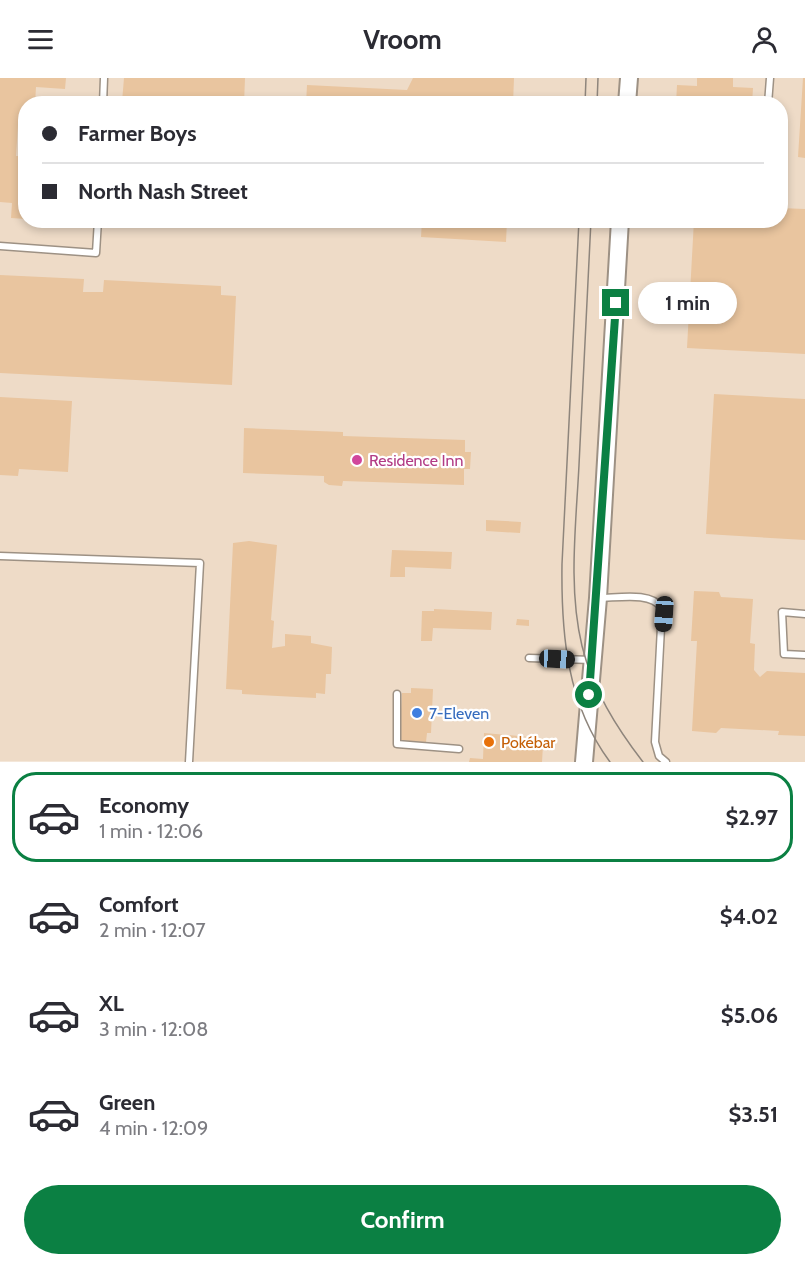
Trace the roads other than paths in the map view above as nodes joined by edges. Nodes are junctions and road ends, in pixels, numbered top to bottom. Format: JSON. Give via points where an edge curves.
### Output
{"nodes":[{"id":1,"x":104,"y":78,"type":"edge"},
{"id":2,"x":629,"y":78,"type":"edge"},
{"id":3,"x":770,"y":78,"type":"edge"},
{"id":4,"x":103,"y":96,"type":"edge"},
{"id":5,"x":628,"y":96,"type":"edge"},
{"id":6,"x":769,"y":96,"type":"edge"},
{"id":7,"x":98,"y":228,"type":"edge"},
{"id":8,"x":620,"y":228,"type":"edge"},
{"id":9,"x":0,"y":246,"type":"edge"},
{"id":10,"x":0,"y":556,"type":"edge"},
{"id":11,"x":598,"y":598,"type":"junction"},
{"id":12,"x":805,"y":614,"type":"edge"},
{"id":13,"x":805,"y":655,"type":"edge"},
{"id":14,"x":529,"y":657,"type":"dead end"},
{"id":15,"x":592,"y":660,"type":"junction"},
{"id":16,"x":397,"y":694,"type":"dead end"},
{"id":17,"x":459,"y":749,"type":"dead end"},
{"id":18,"x":189,"y":762,"type":"edge"},
{"id":19,"x":584,"y":762,"type":"edge"},
{"id":20,"x":666,"y":762,"type":"edge"}],
"edges":[{"from":1,"to":4,"type":"lane"},
{"from":2,"to":5,"type":"street"},
{"from":3,"to":6,"type":"lane"},
{"from":7,"to":9,"type":"lane","via":[[96,254]]},
{"from":8,"to":11,"type":"street"},
{"from":10,"to":18,"type":"lane","via":[[200,563]]},
{"from":11,"to":15,"type":"street"},
{"from":11,"to":20,"type":"lane","via":[[650,599],[662,608],[655,742],[659,756]]},
{"from":12,"to":13,"type":"lane","via":[[782,612],[784,654]]},
{"from":14,"to":15,"type":"lane"},
{"from":15,"to":19,"type":"street"},
{"from":16,"to":17,"type":"lane","via":[[397,744]]}]}
